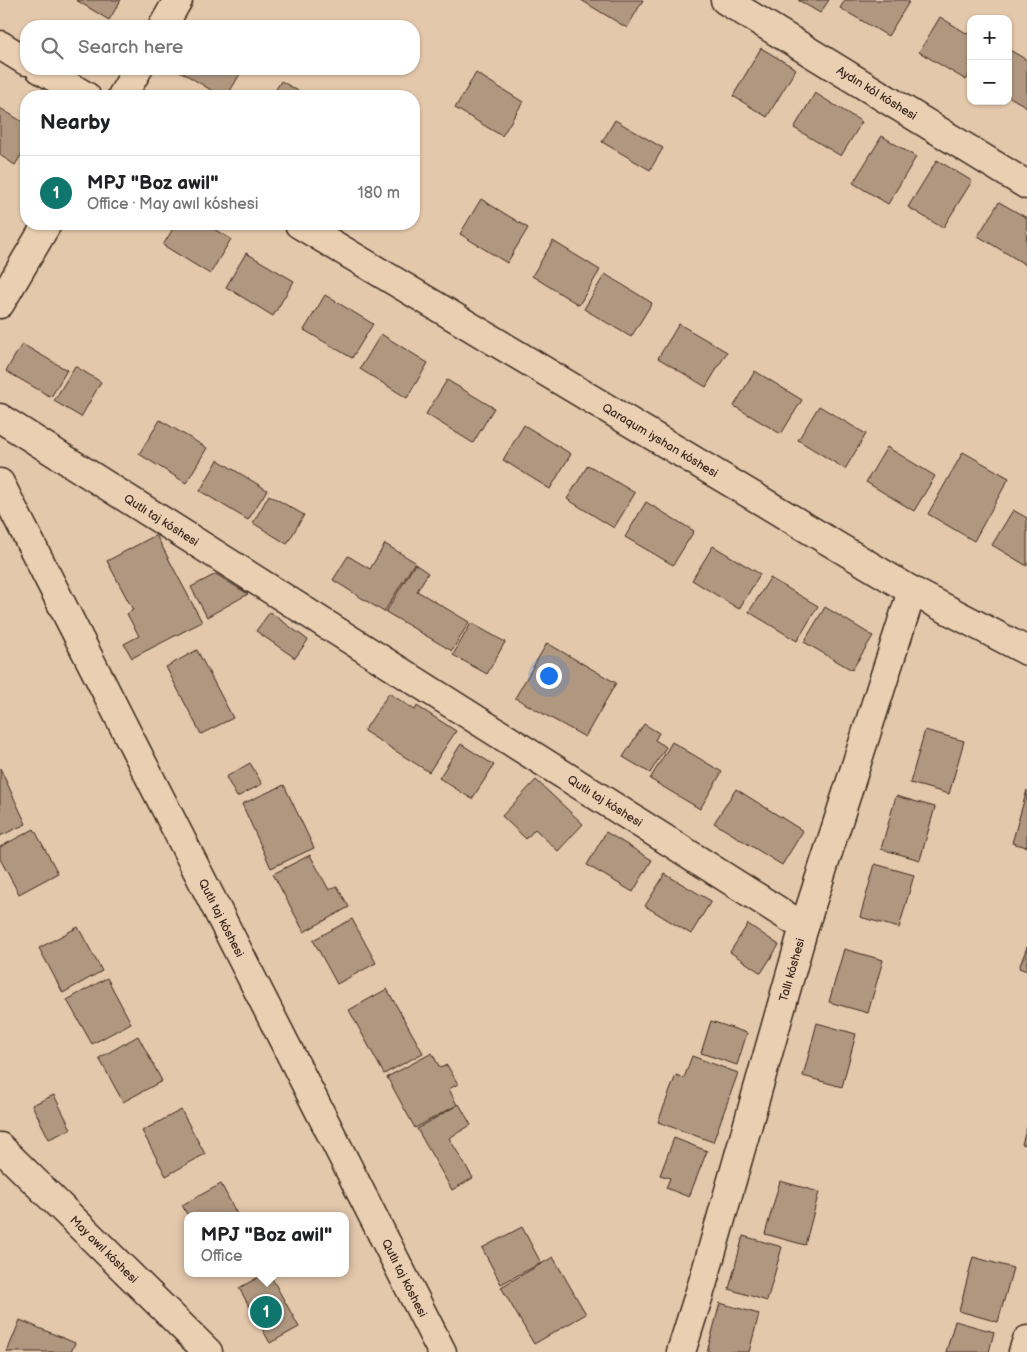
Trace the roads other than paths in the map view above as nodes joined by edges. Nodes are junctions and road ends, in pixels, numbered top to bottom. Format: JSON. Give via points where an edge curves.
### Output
{"nodes":[{"id":1,"x":178,"y":0,"type":"edge"},
{"id":2,"x":725,"y":0,"type":"edge"},
{"id":3,"x":166,"y":20,"type":"edge"},
{"id":4,"x":0,"y":45,"type":"edge"},
{"id":5,"x":20,"y":57,"type":"edge"},
{"id":6,"x":50,"y":75,"type":"edge"},
{"id":7,"x":134,"y":75,"type":"edge"},
{"id":8,"x":76,"y":90,"type":"edge"},
{"id":9,"x":126,"y":90,"type":"edge"},
{"id":10,"x":1027,"y":185,"type":"edge"},
{"id":11,"x":43,"y":230,"type":"edge"},
{"id":12,"x":309,"y":230,"type":"edge"},
{"id":13,"x":0,"y":304,"type":"edge"},
{"id":14,"x":0,"y":418,"type":"edge"},
{"id":15,"x":0,"y":483,"type":"edge"},
{"id":16,"x":912,"y":591,"type":"junction"},
{"id":17,"x":1027,"y":651,"type":"edge"},
{"id":18,"x":804,"y":927,"type":"junction"},
{"id":19,"x":0,"y":1147,"type":"edge"},
{"id":20,"x":1027,"y":1340,"type":"edge"},
{"id":21,"x":208,"y":1352,"type":"edge"},
{"id":22,"x":442,"y":1352,"type":"edge"},
{"id":23,"x":681,"y":1352,"type":"edge"},
{"id":24,"x":1023,"y":1352,"type":"edge"}],
"edges":[{"from":1,"to":3,"type":"street"},
{"from":2,"to":10,"type":"street","name":"Aydın kól kóshesi"},
{"from":4,"to":5,"type":"street"},
{"from":6,"to":8,"type":"street"},
{"from":7,"to":9,"type":"street"},
{"from":11,"to":13,"type":"street"},
{"from":12,"to":16,"type":"street","name":"Qaraqum iyshan kóshesi"},
{"from":14,"to":18,"type":"street","name":"Qutlı taj kóshesi"},
{"from":15,"to":22,"type":"street","name":"Qutlı taj kóshesi"},
{"from":16,"to":17,"type":"street","name":"Qaraqum iyshan kóshesi"},
{"from":16,"to":18,"type":"street","name":"Tallı kóshesi"},
{"from":18,"to":23,"type":"street","name":"Tallı kóshesi"},
{"from":19,"to":21,"type":"street","name":"May awıl kóshesi"},
{"from":20,"to":24,"type":"street"}]}
